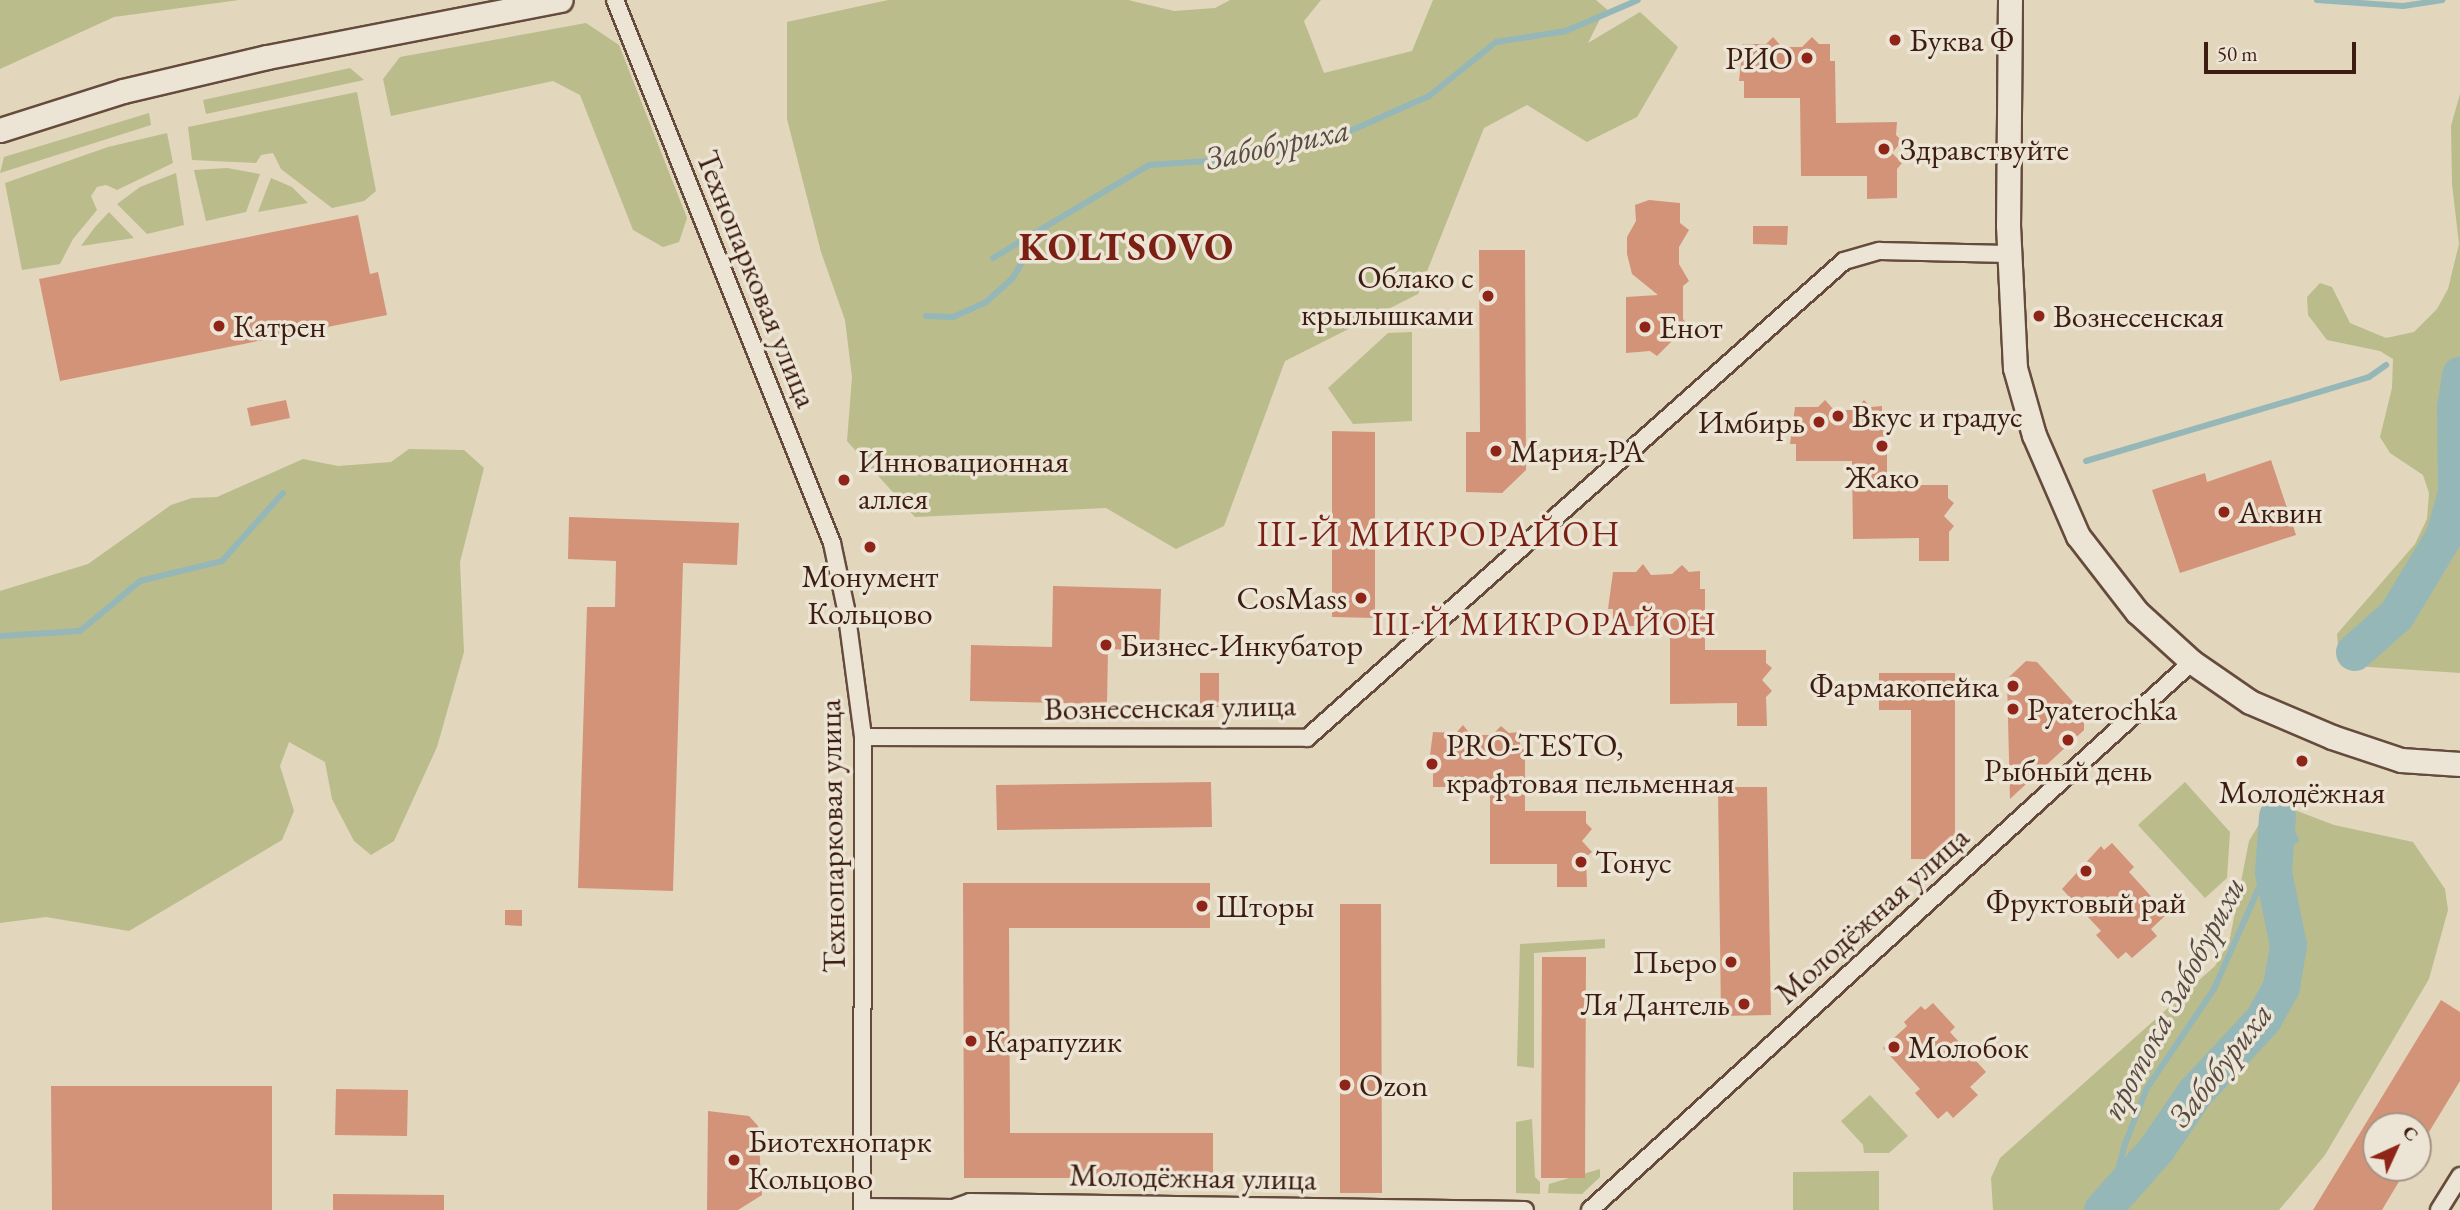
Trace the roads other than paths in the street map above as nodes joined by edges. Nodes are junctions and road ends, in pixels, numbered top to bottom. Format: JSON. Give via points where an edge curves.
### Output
{"nodes":[{"id":1,"x":561,"y":0,"type":"edge"},
{"id":2,"x":615,"y":0,"type":"edge"},
{"id":3,"x":2010,"y":0,"type":"edge"},
{"id":4,"x":0,"y":130,"type":"edge"},
{"id":5,"x":2008,"y":254,"type":"junction"},
{"id":6,"x":2192,"y":662,"type":"junction"},
{"id":7,"x":863,"y":737,"type":"junction"},
{"id":8,"x":2460,"y":764,"type":"edge"},
{"id":9,"x":2460,"y":1176,"type":"edge"},
{"id":10,"x":862,"y":1208,"type":"edge"},
{"id":11,"x":1525,"y":1210,"type":"edge"},
{"id":12,"x":1590,"y":1210,"type":"edge"},
{"id":13,"x":2439,"y":1210,"type":"edge"}],
"edges":[{"from":1,"to":4,"type":"main road","via":[[267,57],[123,91]]},
{"from":2,"to":7,"type":"street","name":"Технопарковая улица","via":[[832,543]]},
{"from":3,"to":5,"type":"main road"},
{"from":5,"to":6,"type":"main road","via":[[2015,368],[2034,435],[2078,536],[2137,612]]},
{"from":5,"to":7,"type":"street","name":"Вознесенская улица","via":[[1880,251],[1843,261],[1307,738]]},
{"from":6,"to":8,"type":"main road","via":[[2250,702],[2332,737],[2401,760]]},
{"from":6,"to":12,"type":"street","name":"Молодёжная улица"},
{"from":7,"to":10,"type":"street","name":"Технопарковая улица"},
{"from":9,"to":13,"type":"street"},
{"from":10,"to":11,"type":"street","name":"Молодёжная улица","via":[[953,1208],[970,1202]]}]}
